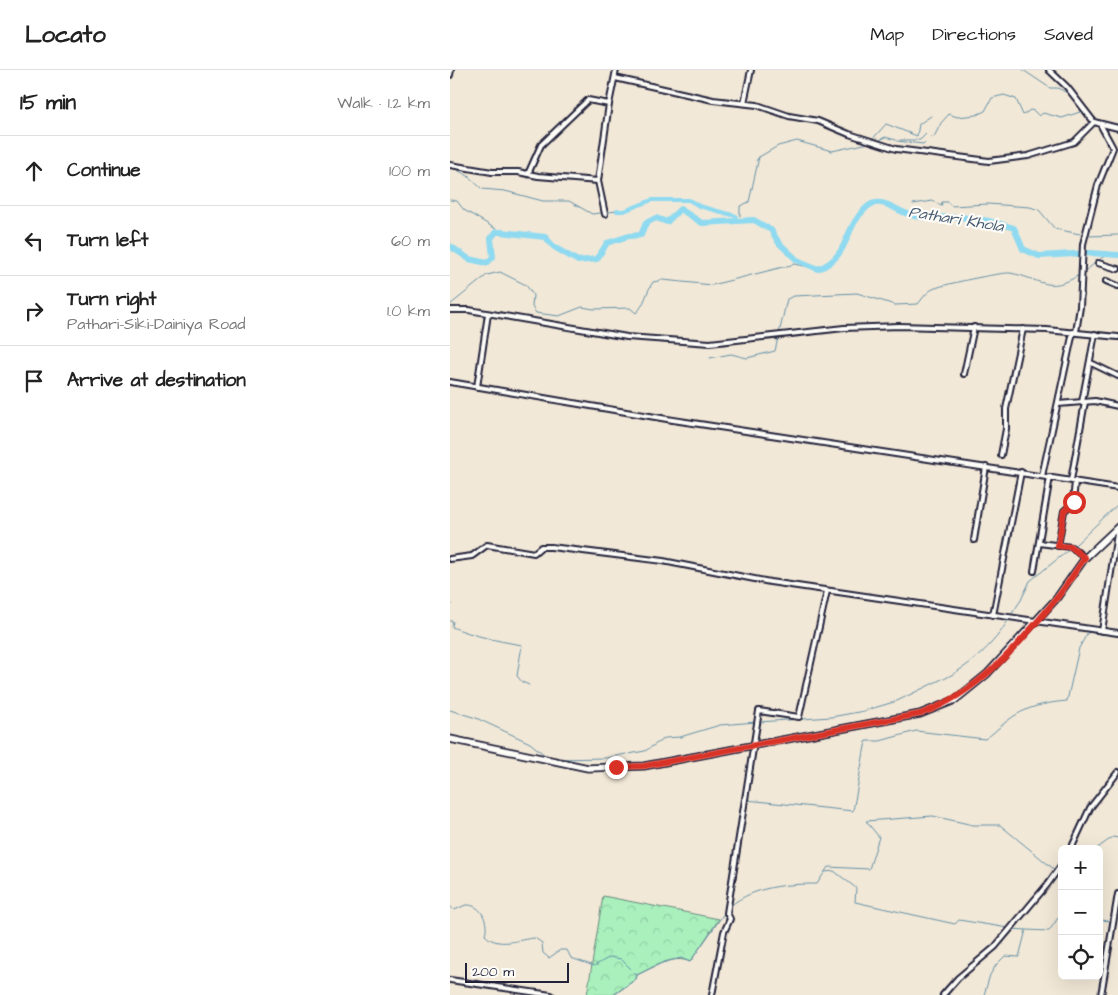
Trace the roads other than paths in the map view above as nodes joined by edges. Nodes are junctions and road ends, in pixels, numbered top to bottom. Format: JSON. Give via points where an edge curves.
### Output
{"nodes":[{"id":1,"x":450,"y":70,"type":"edge"},
{"id":2,"x":616,"y":70,"type":"edge"},
{"id":3,"x":751,"y":70,"type":"edge"},
{"id":4,"x":1049,"y":70,"type":"edge"},
{"id":5,"x":450,"y":75,"type":"edge"},
{"id":6,"x":615,"y":78,"type":"junction"},
{"id":7,"x":744,"y":103,"type":"junction"},
{"id":8,"x":609,"y":104,"type":"junction"},
{"id":9,"x":1094,"y":122,"type":"junction"},
{"id":10,"x":1100,"y":124,"type":"junction"},
{"id":11,"x":1118,"y":128,"type":"edge"},
{"id":12,"x":450,"y":165,"type":"edge"},
{"id":13,"x":528,"y":174,"type":"junction"},
{"id":14,"x":598,"y":180,"type":"junction"},
{"id":15,"x":605,"y":214,"type":"dead end"},
{"id":16,"x":1098,"y":262,"type":"dead end"},
{"id":17,"x":1118,"y":268,"type":"edge"},
{"id":18,"x":1106,"y":281,"type":"dead end"},
{"id":19,"x":1118,"y":286,"type":"edge"},
{"id":20,"x":450,"y":310,"type":"edge"},
{"id":21,"x":488,"y":314,"type":"junction"},
{"id":22,"x":974,"y":328,"type":"junction"},
{"id":23,"x":1023,"y":329,"type":"junction"},
{"id":24,"x":1074,"y":332,"type":"junction"},
{"id":25,"x":1095,"y":334,"type":"junction"},
{"id":26,"x":1118,"y":337,"type":"edge"},
{"id":27,"x":1091,"y":363,"type":"junction"},
{"id":28,"x":964,"y":374,"type":"dead end"},
{"id":29,"x":1118,"y":376,"type":"edge"},
{"id":30,"x":450,"y":382,"type":"edge"},
{"id":31,"x":477,"y":386,"type":"junction"},
{"id":32,"x":1084,"y":402,"type":"junction"},
{"id":33,"x":1058,"y":404,"type":"junction"},
{"id":34,"x":1118,"y":406,"type":"edge"},
{"id":35,"x":1001,"y":455,"type":"dead end"},
{"id":36,"x":986,"y":467,"type":"junction"},
{"id":37,"x":1021,"y":472,"type":"junction"},
{"id":38,"x":1042,"y":476,"type":"junction"},
{"id":39,"x":1050,"y":477,"type":"junction"},
{"id":40,"x":1073,"y":481,"type":"junction"},
{"id":41,"x":1118,"y":488,"type":"edge"},
{"id":42,"x":1118,"y":527,"type":"edge"},
{"id":43,"x":974,"y":540,"type":"dead end"},
{"id":44,"x":1039,"y":543,"type":"junction"},
{"id":45,"x":1058,"y":546,"type":"junction"},
{"id":46,"x":1085,"y":558,"type":"junction"},
{"id":47,"x":450,"y":559,"type":"edge"},
{"id":48,"x":1034,"y":571,"type":"dead end"},
{"id":49,"x":827,"y":591,"type":"junction"},
{"id":50,"x":993,"y":614,"type":"junction"},
{"id":51,"x":1036,"y":622,"type":"junction"},
{"id":52,"x":1102,"y":631,"type":"junction"},
{"id":53,"x":1118,"y":634,"type":"edge"},
{"id":54,"x":450,"y":739,"type":"edge"},
{"id":55,"x":754,"y":745,"type":"junction"},
{"id":56,"x":1118,"y":772,"type":"edge"},
{"id":57,"x":1073,"y":845,"type":"edge"},
{"id":58,"x":1058,"y":870,"type":"edge"},
{"id":59,"x":1118,"y":894,"type":"edge"},
{"id":60,"x":450,"y":980,"type":"edge"},
{"id":61,"x":551,"y":995,"type":"edge"},
{"id":62,"x":712,"y":995,"type":"edge"},
{"id":63,"x":943,"y":995,"type":"edge"},
{"id":64,"x":1101,"y":995,"type":"edge"}],
"edges":[{"from":1,"to":5,"type":"street"},
{"from":2,"to":6,"type":"street"},
{"from":3,"to":7,"type":"street"},
{"from":4,"to":9,"type":"street"},
{"from":6,"to":7,"type":"street","via":[[713,100]]},
{"from":6,"to":8,"type":"street"},
{"from":7,"to":9,"type":"street","via":[[818,121],[896,149],[989,161],[1028,156],[1074,142]]},
{"from":8,"to":13,"type":"street","via":[[588,100],[541,145]]},
{"from":8,"to":14,"type":"street"},
{"from":9,"to":10,"type":"street"},
{"from":10,"to":11,"type":"street"},
{"from":10,"to":24,"type":"street","via":[[1113,148],[1098,185],[1083,244],[1080,307]]},
{"from":12,"to":13,"type":"street"},
{"from":13,"to":14,"type":"street"},
{"from":14,"to":15,"type":"street"},
{"from":16,"to":17,"type":"street"},
{"from":18,"to":19,"type":"street"},
{"from":20,"to":21,"type":"street"},
{"from":21,"to":22,"type":"street","via":[[627,338],[710,343],[844,328]]},
{"from":21,"to":31,"type":"street"},
{"from":22,"to":23,"type":"street"},
{"from":22,"to":28,"type":"street"},
{"from":23,"to":24,"type":"street"},
{"from":23,"to":35,"type":"street","via":[[1006,409]]},
{"from":24,"to":25,"type":"street"},
{"from":24,"to":33,"type":"street"},
{"from":25,"to":26,"type":"street"},
{"from":25,"to":27,"type":"street"},
{"from":27,"to":29,"type":"street"},
{"from":27,"to":32,"type":"street"},
{"from":30,"to":31,"type":"street"},
{"from":31,"to":36,"type":"street","via":[[682,422]]},
{"from":32,"to":33,"type":"street"},
{"from":32,"to":34,"type":"street"},
{"from":32,"to":40,"type":"street"},
{"from":33,"to":38,"type":"street"},
{"from":36,"to":37,"type":"street"},
{"from":36,"to":43,"type":"street"},
{"from":37,"to":38,"type":"street"},
{"from":37,"to":50,"type":"street"},
{"from":38,"to":39,"type":"street"},
{"from":39,"to":40,"type":"street"},
{"from":39,"to":44,"type":"street"},
{"from":40,"to":41,"type":"street"},
{"from":40,"to":45,"type":"street","via":[[1073,504],[1064,511]]},
{"from":42,"to":46,"type":"main road"},
{"from":42,"to":52,"type":"street"},
{"from":44,"to":45,"type":"street"},
{"from":44,"to":48,"type":"street"},
{"from":45,"to":46,"type":"street","via":[[1071,547]]},
{"from":46,"to":51,"type":"main road"},
{"from":47,"to":49,"type":"street","via":[[472,556],[487,544],[534,553],[541,547],[551,547],[663,561]]},
{"from":49,"to":50,"type":"street"},
{"from":49,"to":55,"type":"street","via":[[799,717],[759,712]]},
{"from":50,"to":51,"type":"street"},
{"from":51,"to":52,"type":"street"},
{"from":51,"to":55,"type":"main road","via":[[979,681],[955,700],[937,708],[920,714]]},
{"from":52,"to":53,"type":"street"},
{"from":54,"to":55,"type":"main road","via":[[588,768],[644,766]]},
{"from":55,"to":62,"type":"street","via":[[733,866],[727,913],[730,919],[724,932]]},
{"from":56,"to":57,"type":"street","via":[[1090,808]]},
{"from":58,"to":63,"type":"street","via":[[995,947]]},
{"from":59,"to":64,"type":"street"},
{"from":60,"to":61,"type":"street"}]}
